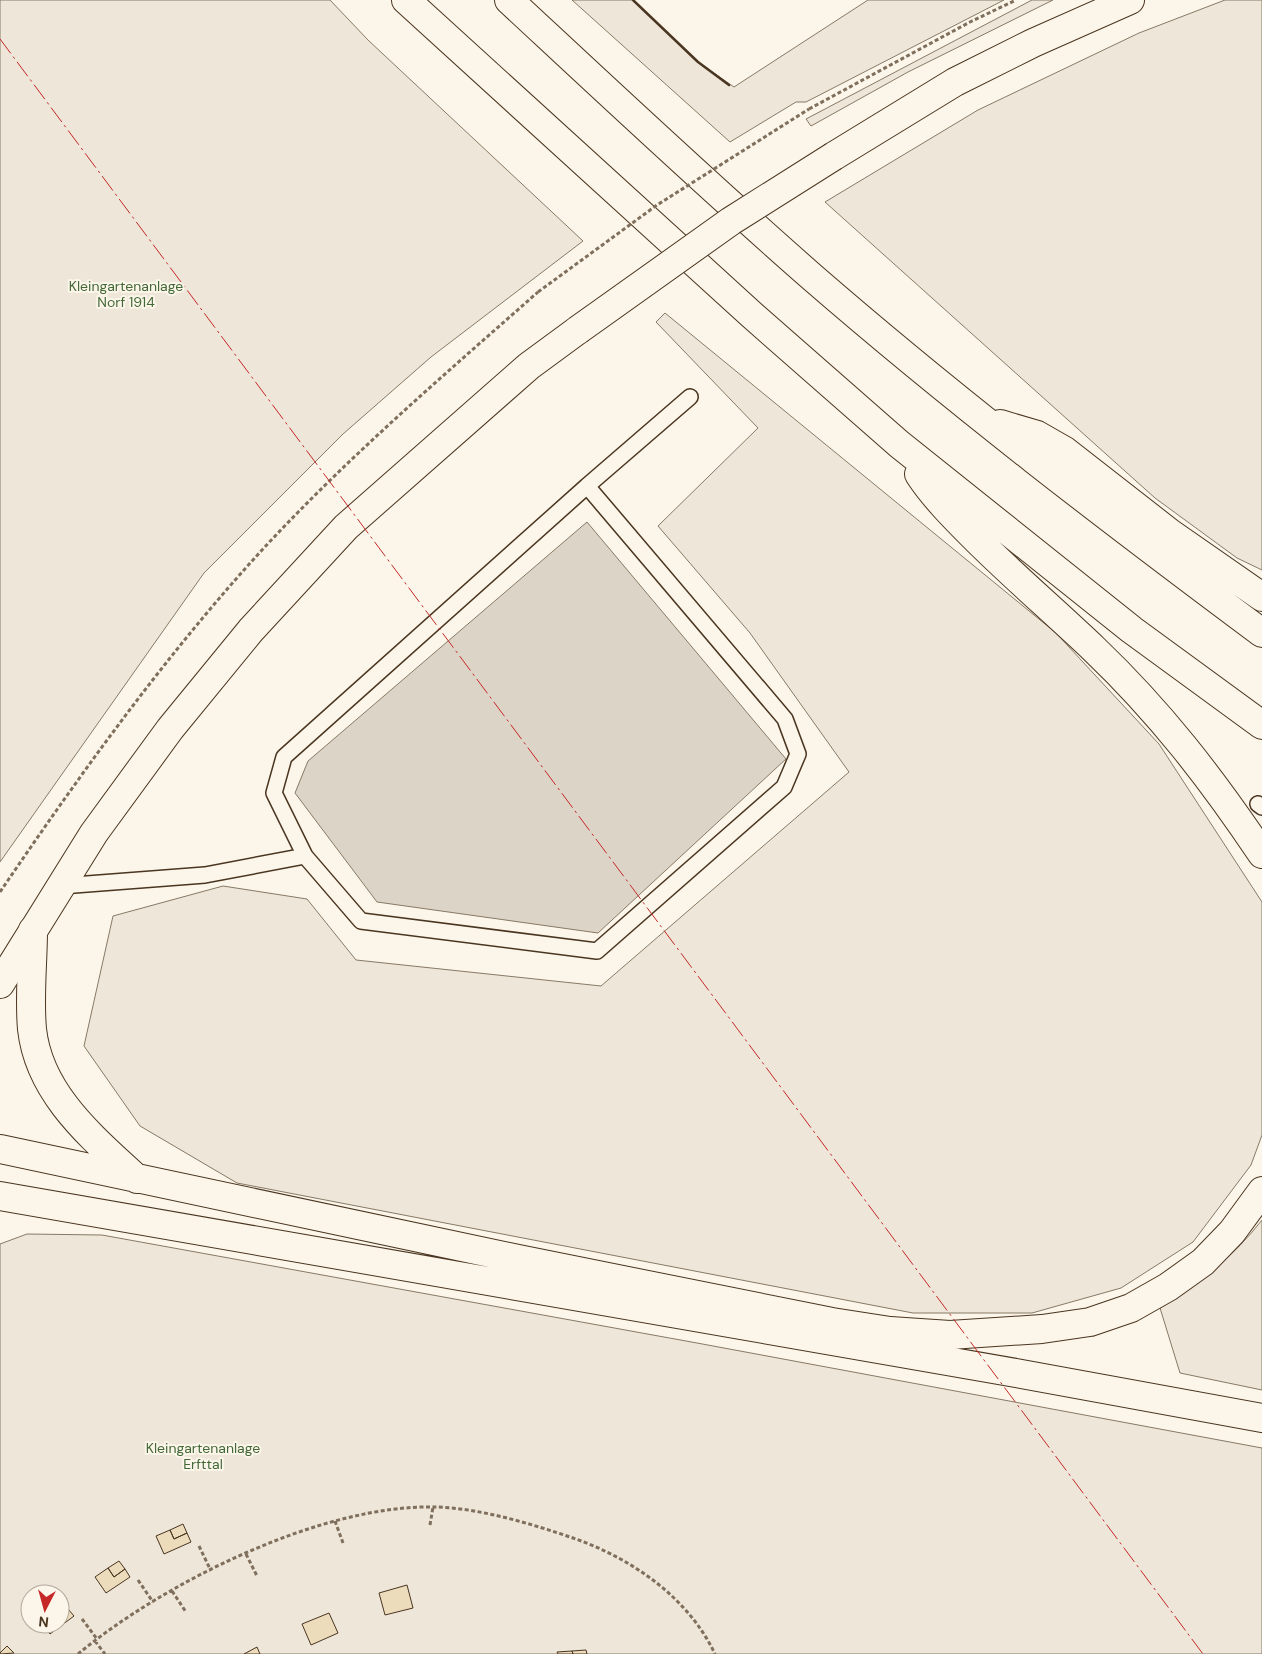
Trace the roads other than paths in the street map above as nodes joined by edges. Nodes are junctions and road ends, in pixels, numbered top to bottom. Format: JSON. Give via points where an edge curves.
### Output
{"nodes":[{"id":1,"x":406,"y":0,"type":"edge"},
{"id":2,"x":508,"y":0,"type":"edge"},
{"id":3,"x":1130,"y":0,"type":"edge"},
{"id":4,"x":690,"y":397,"type":"dead end"},
{"id":5,"x":984,"y":420,"type":"junction"},
{"id":6,"x":899,"y":444,"type":"junction"},
{"id":7,"x":587,"y":486,"type":"junction"},
{"id":8,"x":1262,"y":597,"type":"edge"},
{"id":9,"x":1262,"y":633,"type":"edge"},
{"id":10,"x":1262,"y":725,"type":"edge"},
{"id":11,"x":1262,"y":854,"type":"edge"},
{"id":12,"x":305,"y":856,"type":"junction"},
{"id":13,"x":61,"y":886,"type":"junction"},
{"id":14,"x":33,"y":930,"type":"junction"},
{"id":15,"x":0,"y":984,"type":"edge"},
{"id":16,"x":0,"y":1149,"type":"edge"},
{"id":17,"x":138,"y":1180,"type":"junction"},
{"id":18,"x":1262,"y":1191,"type":"edge"},
{"id":19,"x":8,"y":1201,"type":"edge"},
{"id":20,"x":1262,"y":1418,"type":"edge"}],
"edges":[{"from":1,"to":6,"type":"main road","via":[[752,315]]},
{"from":2,"to":5,"type":"main road","via":[[813,278]]},
{"from":3,"to":13,"type":"main road","bridge":true,"via":[[955,82],[731,221],[528,366],[346,527],[251,630],[170,729],[94,834]]},
{"from":4,"to":7,"type":"lane"},
{"from":5,"to":8,"type":"main road","via":[[1037,435],[1066,451],[1170,533]]},
{"from":5,"to":9,"type":"main road"},
{"from":6,"to":10,"type":"main road","via":[[1132,630]]},
{"from":6,"to":11,"type":"main road","via":[[924,482],[955,518],[1016,579],[1094,649],[1153,710],[1191,753]]},
{"from":7,"to":12,"type":"lane","via":[[284,757],[274,793]]},
{"from":7,"to":12,"type":"lane","via":[[785,719],[798,754],[784,787],[597,951],[361,921]]},
{"from":12,"to":13,"type":"lane","via":[[205,875]]},
{"from":13,"to":14,"type":"main road"},
{"from":14,"to":15,"type":"main road"},
{"from":14,"to":17,"type":"main road","via":[[32,1030],[37,1054],[53,1089],[70,1114]]},
{"from":16,"to":17,"type":"main road"},
{"from":17,"to":18,"type":"main road","via":[[832,1322],[890,1331],[950,1335],[1090,1322],[1131,1308],[1203,1262],[1232,1232]]},
{"from":19,"to":20,"type":"main road"}]}
